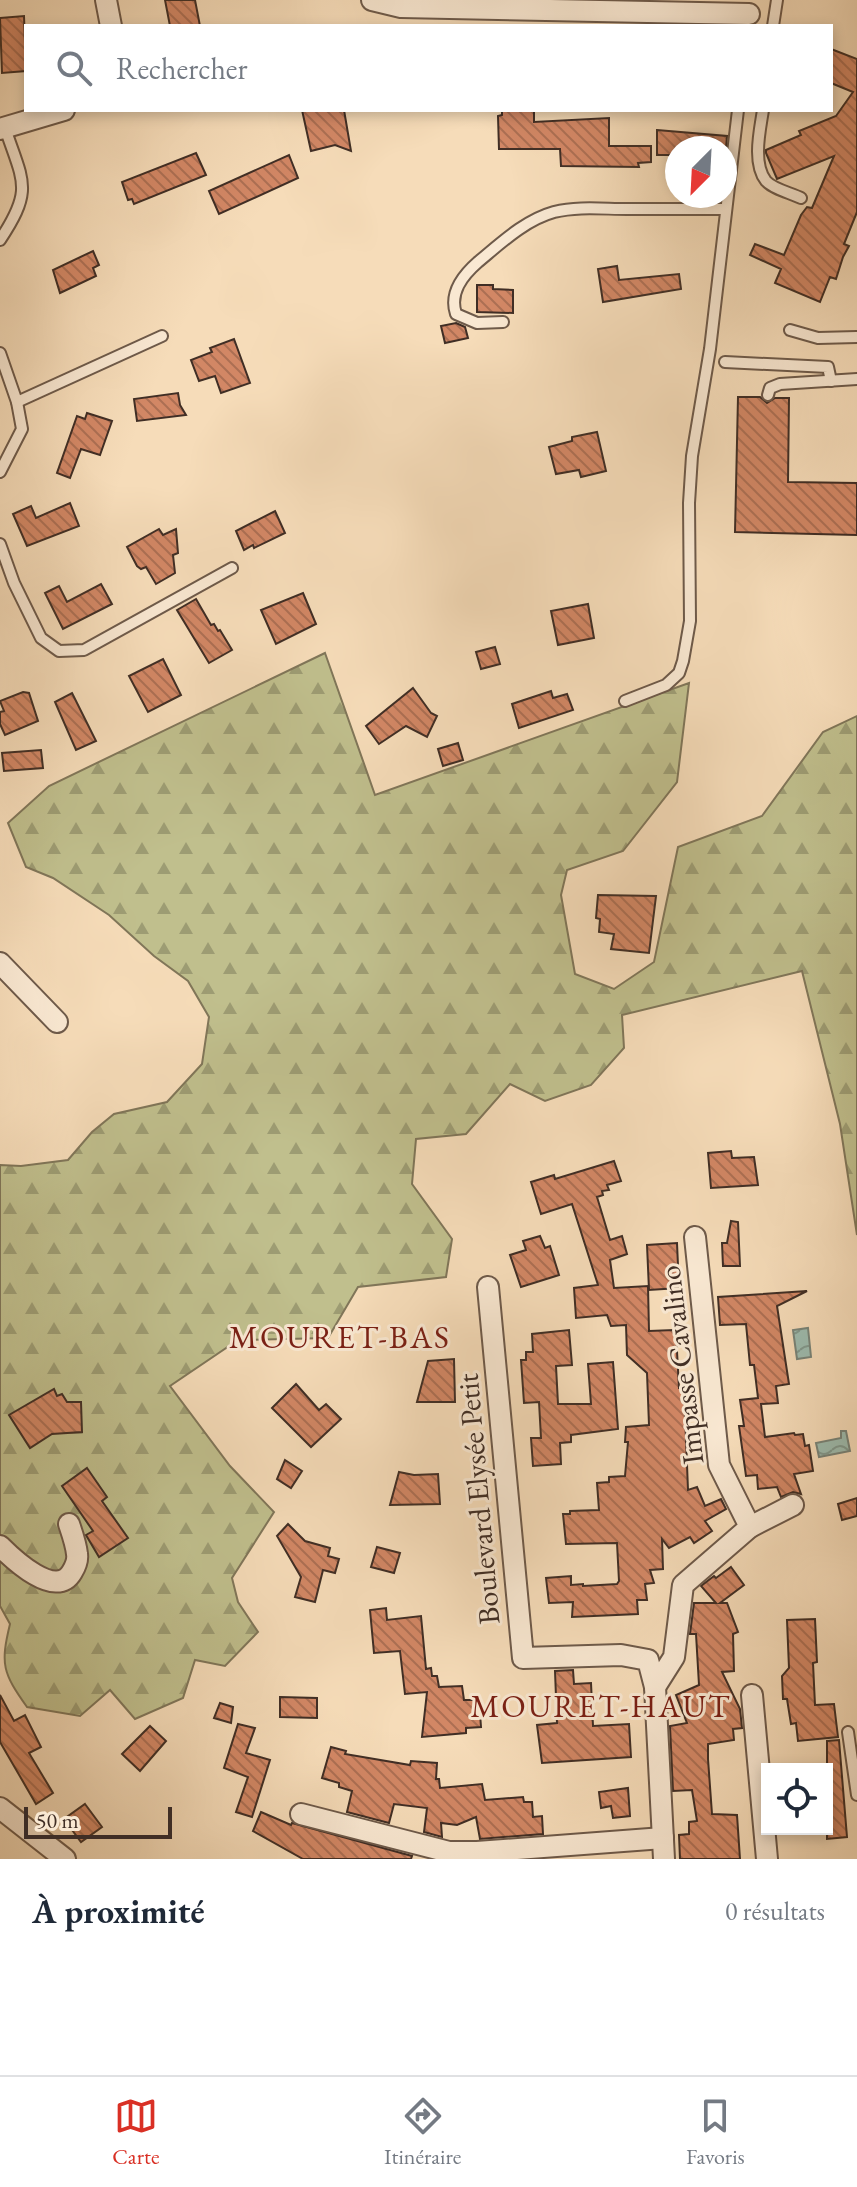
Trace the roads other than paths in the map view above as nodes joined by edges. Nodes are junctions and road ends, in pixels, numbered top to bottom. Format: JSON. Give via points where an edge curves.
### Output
{"nodes":[{"id":1,"x":106,"y":0,"type":"edge"},
{"id":2,"x":372,"y":0,"type":"edge"},
{"id":3,"x":777,"y":0,"type":"edge"},
{"id":4,"x":748,"y":20,"type":"edge"},
{"id":5,"x":111,"y":24,"type":"edge"},
{"id":6,"x":773,"y":24,"type":"edge"},
{"id":7,"x":57,"y":112,"type":"edge"},
{"id":8,"x":738,"y":112,"type":"edge"},
{"id":9,"x":763,"y":112,"type":"edge"},
{"id":10,"x":2,"y":128,"type":"edge"},
{"id":11,"x":801,"y":198,"type":"dead end"},
{"id":12,"x":725,"y":209,"type":"junction"},
{"id":13,"x":0,"y":240,"type":"edge"},
{"id":14,"x":503,"y":322,"type":"dead end"},
{"id":15,"x":790,"y":330,"type":"dead end"},
{"id":16,"x":162,"y":336,"type":"dead end"},
{"id":17,"x":857,"y":337,"type":"edge"},
{"id":18,"x":0,"y":353,"type":"edge"},
{"id":19,"x":725,"y":362,"type":"dead end"},
{"id":20,"x":857,"y":379,"type":"edge"},
{"id":21,"x":831,"y":381,"type":"junction"},
{"id":22,"x":768,"y":395,"type":"dead end"},
{"id":23,"x":17,"y":402,"type":"junction"},
{"id":24,"x":0,"y":472,"type":"edge"},
{"id":25,"x":0,"y":544,"type":"edge"},
{"id":26,"x":232,"y":568,"type":"dead end"},
{"id":27,"x":625,"y":701,"type":"dead end"},
{"id":28,"x":0,"y":963,"type":"edge"},
{"id":29,"x":57,"y":1022,"type":"dead end"},
{"id":30,"x":695,"y":1237,"type":"dead end"},
{"id":31,"x":488,"y":1287,"type":"dead end"},
{"id":32,"x":793,"y":1505,"type":"dead end"},
{"id":33,"x":69,"y":1524,"type":"dead end"},
{"id":34,"x":750,"y":1527,"type":"junction"},
{"id":35,"x":0,"y":1546,"type":"edge"},
{"id":36,"x":655,"y":1687,"type":"junction"},
{"id":37,"x":752,"y":1695,"type":"dead end"},
{"id":38,"x":848,"y":1732,"type":"dead end"},
{"id":39,"x":857,"y":1795,"type":"edge"},
{"id":40,"x":0,"y":1808,"type":"edge"},
{"id":41,"x":301,"y":1814,"type":"dead end"},
{"id":42,"x":663,"y":1838,"type":"junction"},
{"id":43,"x":65,"y":1859,"type":"edge"},
{"id":44,"x":664,"y":1859,"type":"edge"},
{"id":45,"x":767,"y":1859,"type":"edge"}],
"edges":[{"from":1,"to":5,"type":"street"},
{"from":2,"to":4,"type":"street","via":[[401,7]]},
{"from":3,"to":6,"type":"lane"},
{"from":7,"to":10,"type":"street"},
{"from":8,"to":12,"type":"lane"},
{"from":9,"to":11,"type":"lane","via":[[761,172],[767,183]]},
{"from":10,"to":13,"type":"lane","via":[[23,182],[16,216]]},
{"from":12,"to":14,"type":"lane","via":[[577,208],[539,218],[464,274],[457,289],[456,314],[477,323]]},
{"from":12,"to":27,"type":"lane","via":[[692,456],[690,621],[683,661],[666,685]]},
{"from":15,"to":17,"type":"lane","via":[[818,338]]},
{"from":16,"to":23,"type":"lane"},
{"from":18,"to":23,"type":"lane"},
{"from":19,"to":21,"type":"lane","via":[[828,367]]},
{"from":20,"to":21,"type":"lane"},
{"from":21,"to":22,"type":"lane","via":[[780,384]]},
{"from":23,"to":24,"type":"lane","via":[[22,429]]},
{"from":25,"to":26,"type":"lane","via":[[41,638],[59,651],[84,650]]},
{"from":28,"to":29,"type":"street"},
{"from":30,"to":34,"type":"street","name":"Impasse Cavalino","via":[[719,1465]]},
{"from":31,"to":36,"type":"street","name":"Boulevard Elysée Petit","via":[[523,1658],[621,1655],[648,1660]]},
{"from":32,"to":34,"type":"street"},
{"from":33,"to":35,"type":"street","via":[[78,1557],[62,1581],[35,1575]]},
{"from":34,"to":36,"type":"street","via":[[683,1585],[674,1657]]},
{"from":36,"to":42,"type":"street"},
{"from":37,"to":45,"type":"street"},
{"from":38,"to":39,"type":"lane"},
{"from":40,"to":43,"type":"street"},
{"from":41,"to":42,"type":"street","via":[[449,1852]]},
{"from":42,"to":44,"type":"street"}]}
